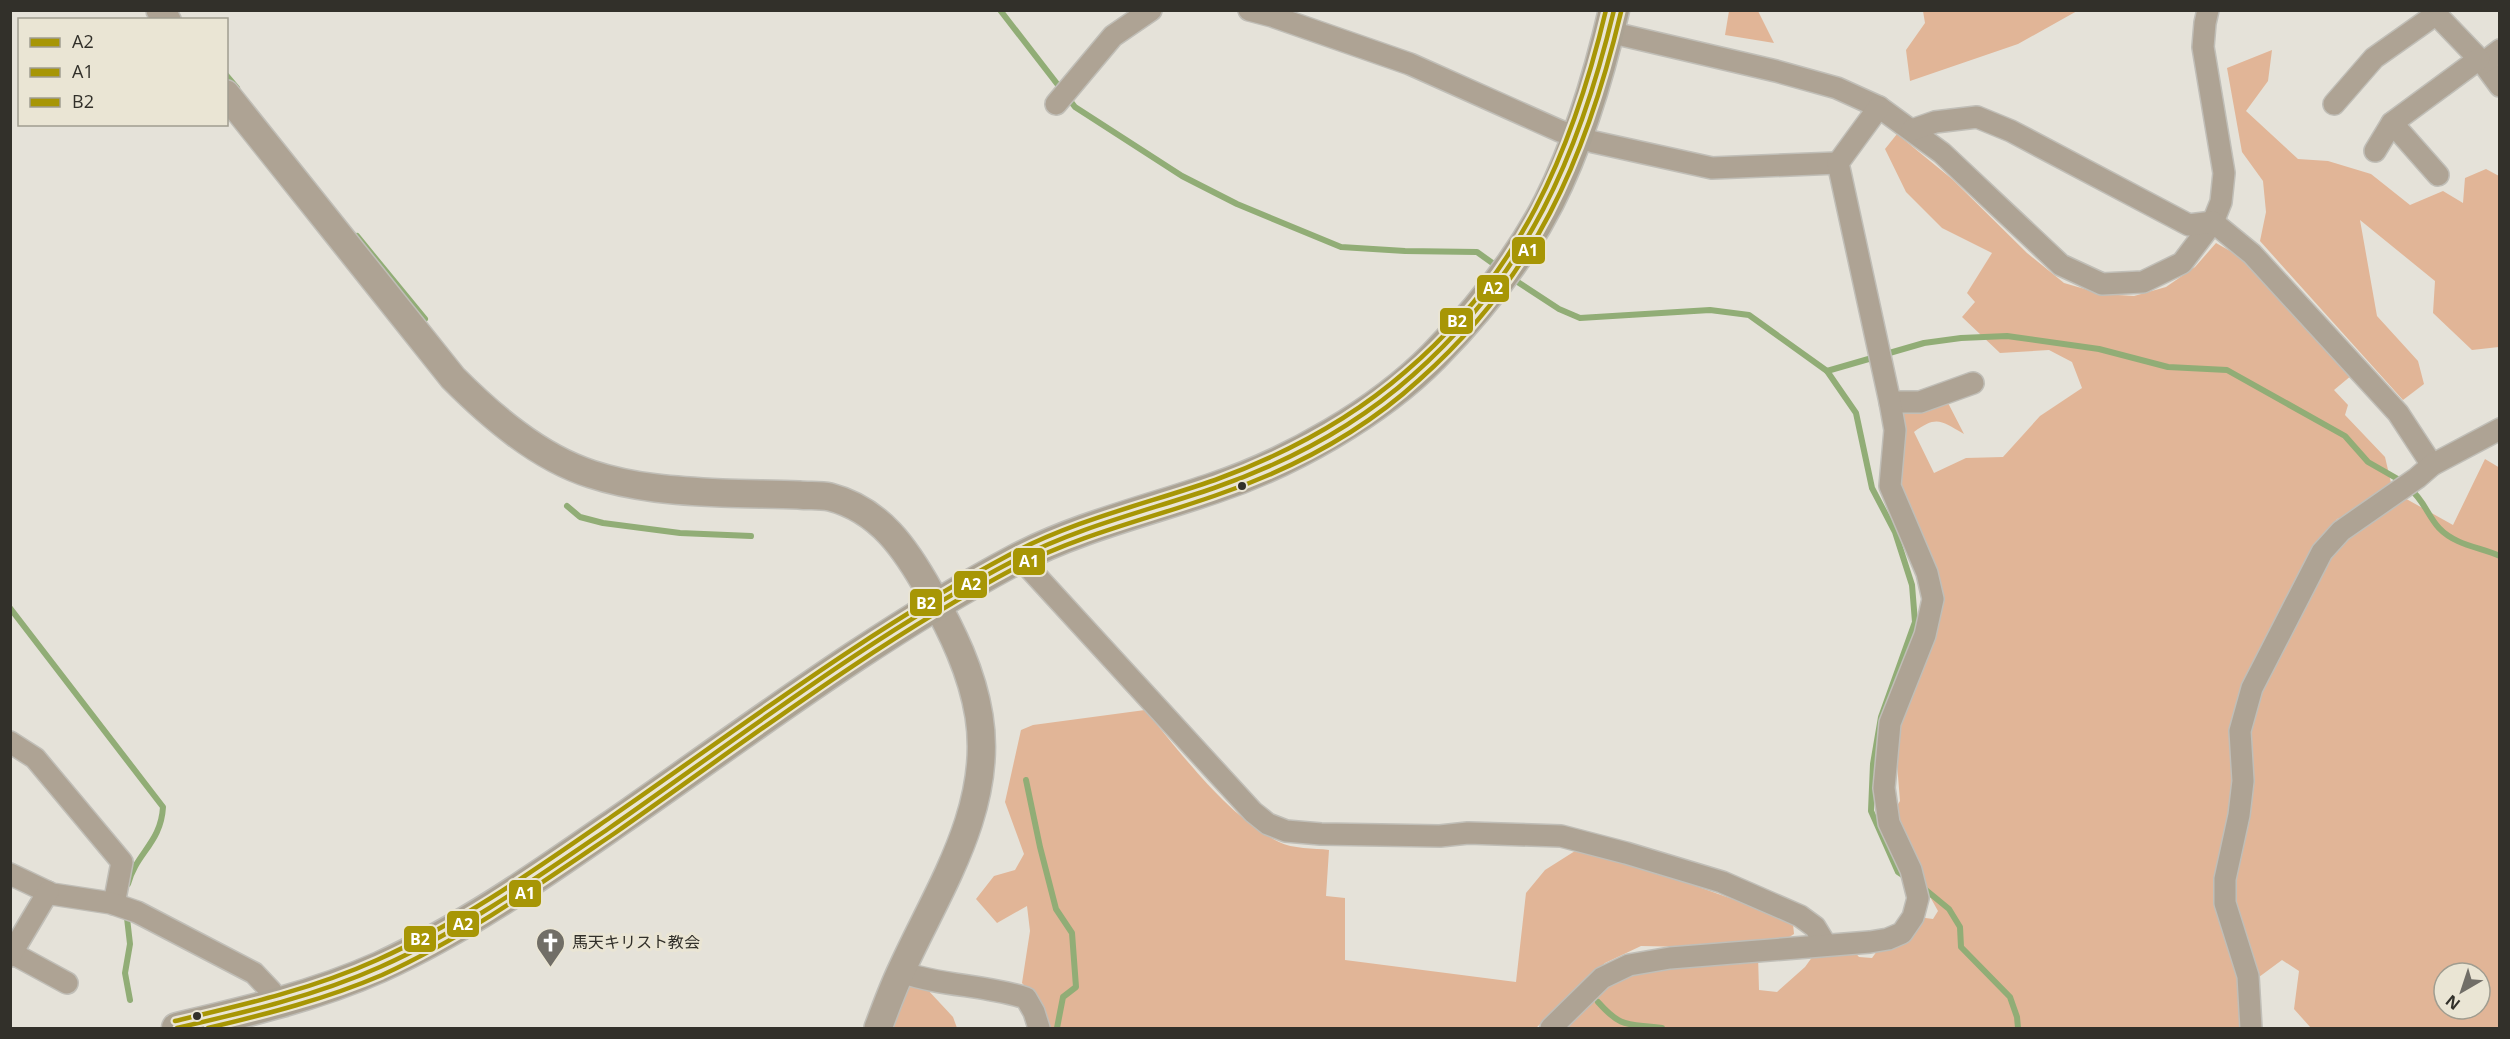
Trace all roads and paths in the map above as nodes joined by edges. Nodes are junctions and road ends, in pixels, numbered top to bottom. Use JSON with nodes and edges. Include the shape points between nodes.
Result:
{"nodes":[{"id":1,"x":1150,"y":10,"type":"edge"},
{"id":2,"x":1250,"y":10,"type":"edge"},
{"id":3,"x":2208,"y":10,"type":"edge"},
{"id":4,"x":1273,"y":13,"type":"edge"},
{"id":5,"x":2440,"y":14,"type":"edge"},
{"id":6,"x":1612,"y":21,"type":"edge"},
{"id":7,"x":2487,"y":57,"type":"edge"},
{"id":8,"x":2499,"y":86,"type":"edge"},
{"id":9,"x":228,"y":96,"type":"edge"},
{"id":10,"x":1063,"y":96,"type":"dead end"},
{"id":11,"x":2334,"y":104,"type":"dead end"},
{"id":12,"x":1879,"y":107,"type":"junction"},
{"id":13,"x":2392,"y":123,"type":"junction"},
{"id":14,"x":1912,"y":130,"type":"junction"},
{"id":15,"x":1577,"y":137,"type":"junction"},
{"id":16,"x":2375,"y":150,"type":"dead end"},
{"id":17,"x":1838,"y":163,"type":"junction"},
{"id":18,"x":2438,"y":175,"type":"dead end"},
{"id":19,"x":2213,"y":222,"type":"junction"},
{"id":20,"x":1973,"y":383,"type":"dead end"},
{"id":21,"x":1890,"y":402,"type":"junction"},
{"id":22,"x":2499,"y":429,"type":"edge"},
{"id":23,"x":2424,"y":471,"type":"junction"},
{"id":24,"x":1020,"y":558,"type":"junction"},
{"id":25,"x":937,"y":604,"type":"junction"},
{"id":26,"x":10,"y":741,"type":"edge"},
{"id":27,"x":10,"y":874,"type":"edge"},
{"id":28,"x":48,"y":892,"type":"junction"},
{"id":29,"x":114,"y":904,"type":"junction"},
{"id":30,"x":1826,"y":945,"type":"junction"},
{"id":31,"x":11,"y":954,"type":"edge"},
{"id":32,"x":901,"y":972,"type":"junction"},
{"id":33,"x":67,"y":983,"type":"dead end"},
{"id":34,"x":277,"y":1004,"type":"junction"},
{"id":35,"x":177,"y":1029,"type":"edge"},
{"id":36,"x":878,"y":1029,"type":"edge"},
{"id":37,"x":1039,"y":1029,"type":"edge"},
{"id":38,"x":1551,"y":1029,"type":"edge"},
{"id":39,"x":2251,"y":1029,"type":"edge"}],
"edges":[{"from":1,"to":10,"type":"street","via":[[1113,36]]},
{"from":2,"to":4,"type":"street"},
{"from":3,"to":19,"type":"street","via":[[2203,47],[2224,173],[2221,202]]},
{"from":4,"to":15,"type":"street","via":[[1410,64]]},
{"from":5,"to":7,"type":"street"},
{"from":5,"to":11,"type":"street","via":[[2374,58]]},
{"from":6,"to":12,"type":"street","via":[[1837,88]]},
{"from":6,"to":15,"type":"main road"},
{"from":7,"to":8,"type":"street"},
{"from":7,"to":13,"type":"street"},
{"from":9,"to":25,"type":"street","via":[[367,258],[453,378],[481,406],[542,450],[590,474],[636,486],[826,496],[856,505],[883,526],[910,556]]},
{"from":12,"to":14,"type":"street"},
{"from":12,"to":17,"type":"street"},
{"from":13,"to":16,"type":"street"},
{"from":13,"to":18,"type":"street"},
{"from":14,"to":19,"type":"street","via":[[1935,122],[1977,117],[2011,131],[2188,225]]},
{"from":14,"to":19,"type":"street","via":[[1942,153],[2061,265],[2102,284],[2143,282],[2182,263]]},
{"from":15,"to":17,"type":"street","via":[[1712,168]]},
{"from":15,"to":24,"type":"main road","via":[[1549,201],[1514,259],[1434,356],[1408,380],[1317,442],[1242,477],[1069,536]]},
{"from":17,"to":21,"type":"street"},
{"from":19,"to":23,"type":"street","via":[[2252,254],[2398,413]]},
{"from":20,"to":21,"type":"street","via":[[1920,402]]},
{"from":21,"to":30,"type":"street","via":[[1895,430],[1890,486],[1927,573],[1933,598],[1925,635],[1890,723],[1884,788],[1889,823],[1911,870],[1918,898],[1902,933],[1870,942]]},
{"from":22,"to":23,"type":"street"},
{"from":23,"to":39,"type":"street","via":[[2341,531],[2322,552],[2252,688],[2240,731],[2243,781],[2225,879],[2225,903],[2248,976]]},
{"from":24,"to":25,"type":"main road"},
{"from":24,"to":30,"type":"street","via":[[1268,824],[1286,831],[1321,834],[1561,836],[1722,882],[1800,916],[1815,927]]},
{"from":25,"to":32,"type":"street","via":[[963,659],[979,717],[981,753],[977,793],[965,834]]},
{"from":25,"to":34,"type":"main road","via":[[485,912],[376,968]]},
{"from":26,"to":29,"type":"street","via":[[35,758],[122,862]]},
{"from":27,"to":28,"type":"street"},
{"from":28,"to":29,"type":"street"},
{"from":28,"to":31,"type":"street"},
{"from":29,"to":34,"type":"street","via":[[254,974],[271,991]]},
{"from":30,"to":38,"type":"street","via":[[1629,965],[1602,978]]},
{"from":31,"to":33,"type":"street"},
{"from":32,"to":36,"type":"street"},
{"from":32,"to":37,"type":"street","via":[[1026,999]]},
{"from":34,"to":35,"type":"main road"}]}
